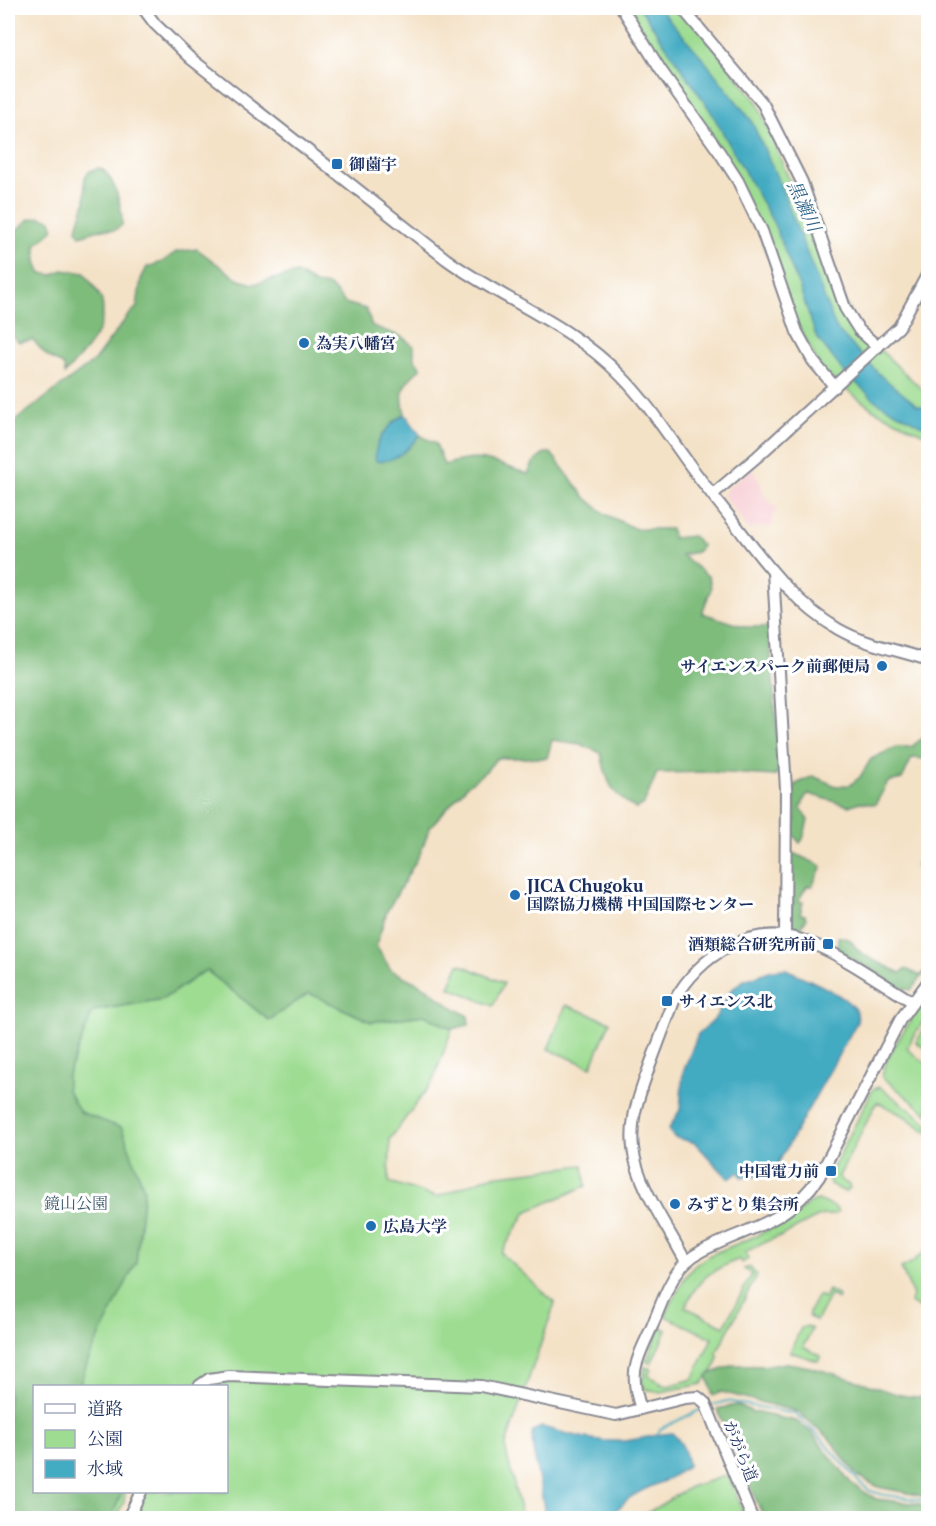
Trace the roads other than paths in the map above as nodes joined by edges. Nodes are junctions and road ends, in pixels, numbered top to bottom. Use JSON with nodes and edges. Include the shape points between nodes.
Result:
{"nodes":[{"id":1,"x":143,"y":8,"type":"edge"},
{"id":2,"x":622,"y":8,"type":"edge"},
{"id":3,"x":682,"y":8,"type":"edge"},
{"id":4,"x":928,"y":273,"type":"edge"},
{"id":5,"x":878,"y":347,"type":"junction"},
{"id":6,"x":835,"y":387,"type":"junction"},
{"id":7,"x":713,"y":494,"type":"junction"},
{"id":8,"x":773,"y":573,"type":"junction"},
{"id":9,"x":928,"y":660,"type":"edge"},
{"id":10,"x":784,"y":936,"type":"junction"},
{"id":11,"x":928,"y":982,"type":"edge"},
{"id":12,"x":913,"y":1002,"type":"junction"},
{"id":13,"x":686,"y":1262,"type":"junction"},
{"id":14,"x":200,"y":1385,"type":"edge"},
{"id":15,"x":641,"y":1409,"type":"junction"},
{"id":16,"x":140,"y":1493,"type":"edge"},
{"id":17,"x":128,"y":1518,"type":"edge"},
{"id":18,"x":752,"y":1518,"type":"edge"}],
"edges":[{"from":1,"to":7,"type":"street","via":[[190,58],[446,259],[601,356],[656,416]]},
{"from":2,"to":6,"type":"street","via":[[738,181],[762,231],[797,332],[813,361]]},
{"from":3,"to":5,"type":"street","via":[[763,104],[802,182],[845,308],[859,330]]},
{"from":4,"to":5,"type":"street","via":[[899,327]]},
{"from":5,"to":6,"type":"street"},
{"from":6,"to":7,"type":"street"},
{"from":7,"to":8,"type":"street"},
{"from":8,"to":9,"type":"street","via":[[805,605],[838,629],[867,643]]},
{"from":8,"to":10,"type":"street","via":[[786,789]]},
{"from":10,"to":12,"type":"street","via":[[826,950]]},
{"from":10,"to":13,"type":"street","via":[[750,939],[726,948],[696,970],[674,1001],[634,1111],[632,1146],[636,1165]]},
{"from":11,"to":12,"type":"street"},
{"from":12,"to":13,"type":"street","via":[[809,1191],[779,1217],[701,1250]]},
{"from":13,"to":15,"type":"street","via":[[674,1278],[637,1360],[633,1377]]},
{"from":14,"to":15,"type":"street","via":[[209,1379],[228,1376],[481,1386],[615,1415]]},
{"from":15,"to":18,"type":"street","name":"ががら道","via":[[685,1398],[704,1403]]},
{"from":16,"to":17,"type":"street"}]}
